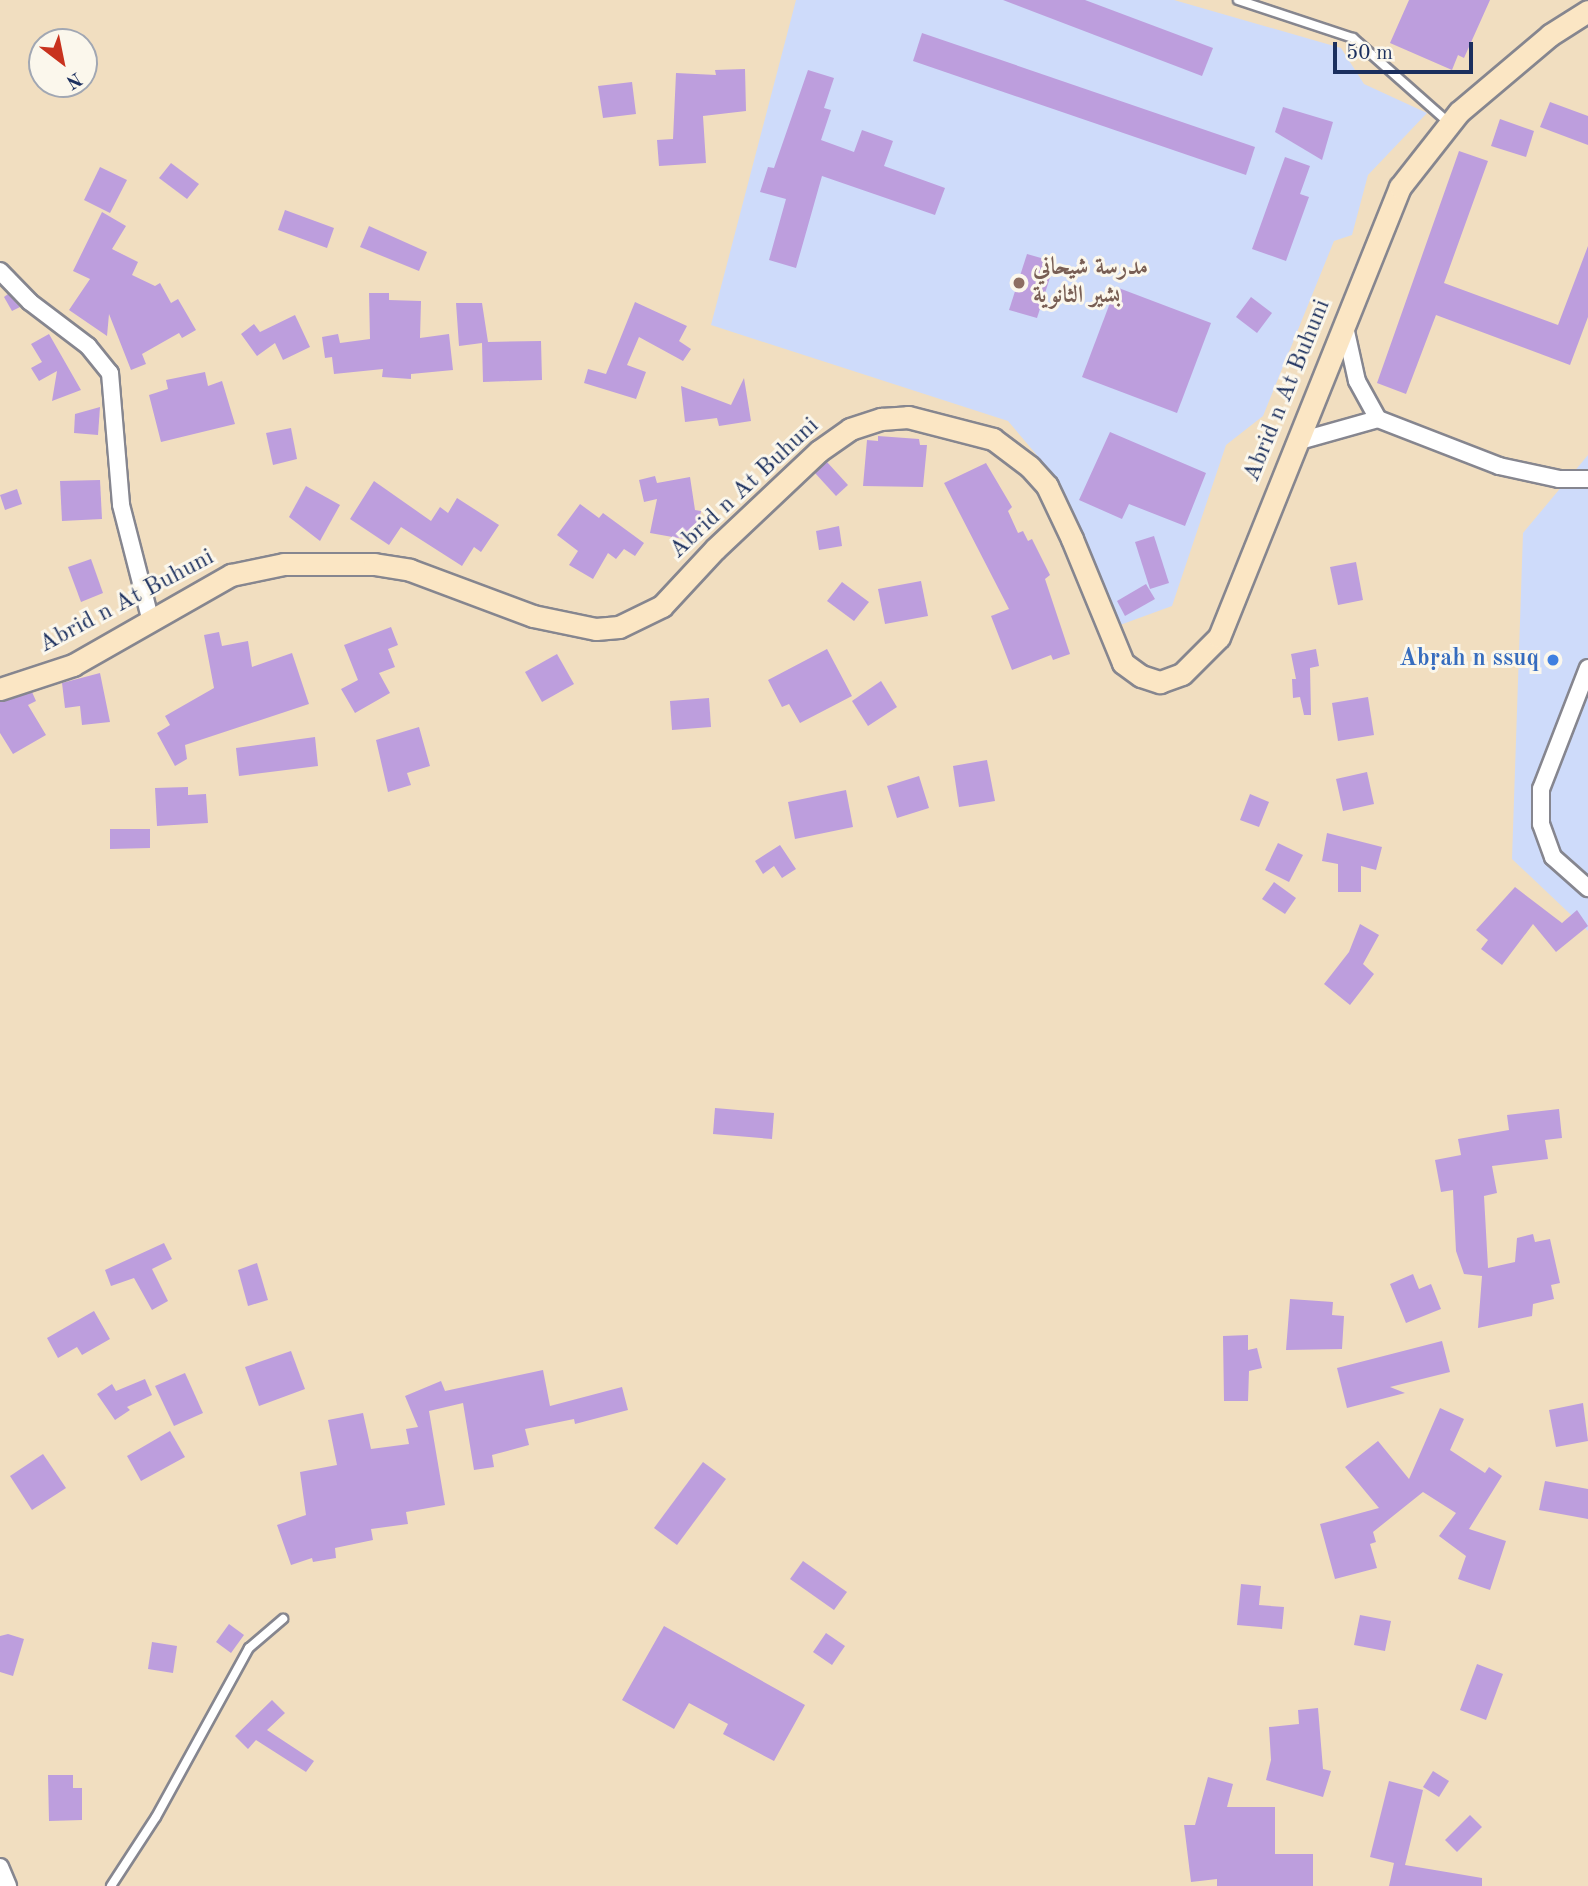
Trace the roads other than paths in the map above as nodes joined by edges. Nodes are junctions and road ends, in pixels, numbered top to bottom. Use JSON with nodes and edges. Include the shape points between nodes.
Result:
{"nodes":[{"id":1,"x":1238,"y":0,"type":"edge"},
{"id":2,"x":1588,"y":10,"type":"edge"},
{"id":3,"x":1450,"y":124,"type":"junction"},
{"id":4,"x":0,"y":271,"type":"edge"},
{"id":5,"x":1345,"y":318,"type":"junction"},
{"id":6,"x":1378,"y":419,"type":"junction"},
{"id":7,"x":1296,"y":442,"type":"junction"},
{"id":8,"x":1588,"y":479,"type":"edge"},
{"id":9,"x":150,"y":618,"type":"junction"},
{"id":10,"x":1588,"y":668,"type":"edge"},
{"id":11,"x":0,"y":688,"type":"edge"},
{"id":12,"x":1588,"y":888,"type":"edge"},
{"id":13,"x":283,"y":1619,"type":"dead end"},
{"id":14,"x":0,"y":1867,"type":"edge"},
{"id":15,"x":8,"y":1886,"type":"edge"},
{"id":16,"x":111,"y":1886,"type":"edge"}],
"edges":[{"from":1,"to":3,"type":"lane","via":[[1353,38]]},
{"from":2,"to":3,"type":"street","name":"Abrid n At Buhuni","via":[[1550,35]]},
{"from":3,"to":5,"type":"street","name":"Abrid n At Buhuni","via":[[1400,187]]},
{"from":4,"to":9,"type":"street","via":[[30,302],[88,346],[110,373],[121,505]]},
{"from":5,"to":6,"type":"street","via":[[1357,381]]},
{"from":5,"to":7,"type":"street","name":"Abrid n At Buhuni"},
{"from":6,"to":7,"type":"street"},
{"from":6,"to":8,"type":"street","via":[[1499,466],[1549,477]]},
{"from":7,"to":9,"type":"street","name":"Abrid n At Buhuni","via":[[1219,637],[1197,663],[1160,682],[1123,663],[1047,486],[1030,467],[993,439],[908,417],[849,429],[819,451],[715,549],[662,606],[619,626],[572,626],[503,606],[410,570],[344,563],[252,569],[215,582]]},
{"from":9,"to":11,"type":"street","name":"Abrid n At Buhuni","via":[[73,665]]},
{"from":10,"to":12,"type":"street","via":[[1541,789],[1541,812],[1553,857]]},
{"from":13,"to":16,"type":"lane","via":[[249,1648],[156,1816]]},
{"from":14,"to":15,"type":"street"}]}
